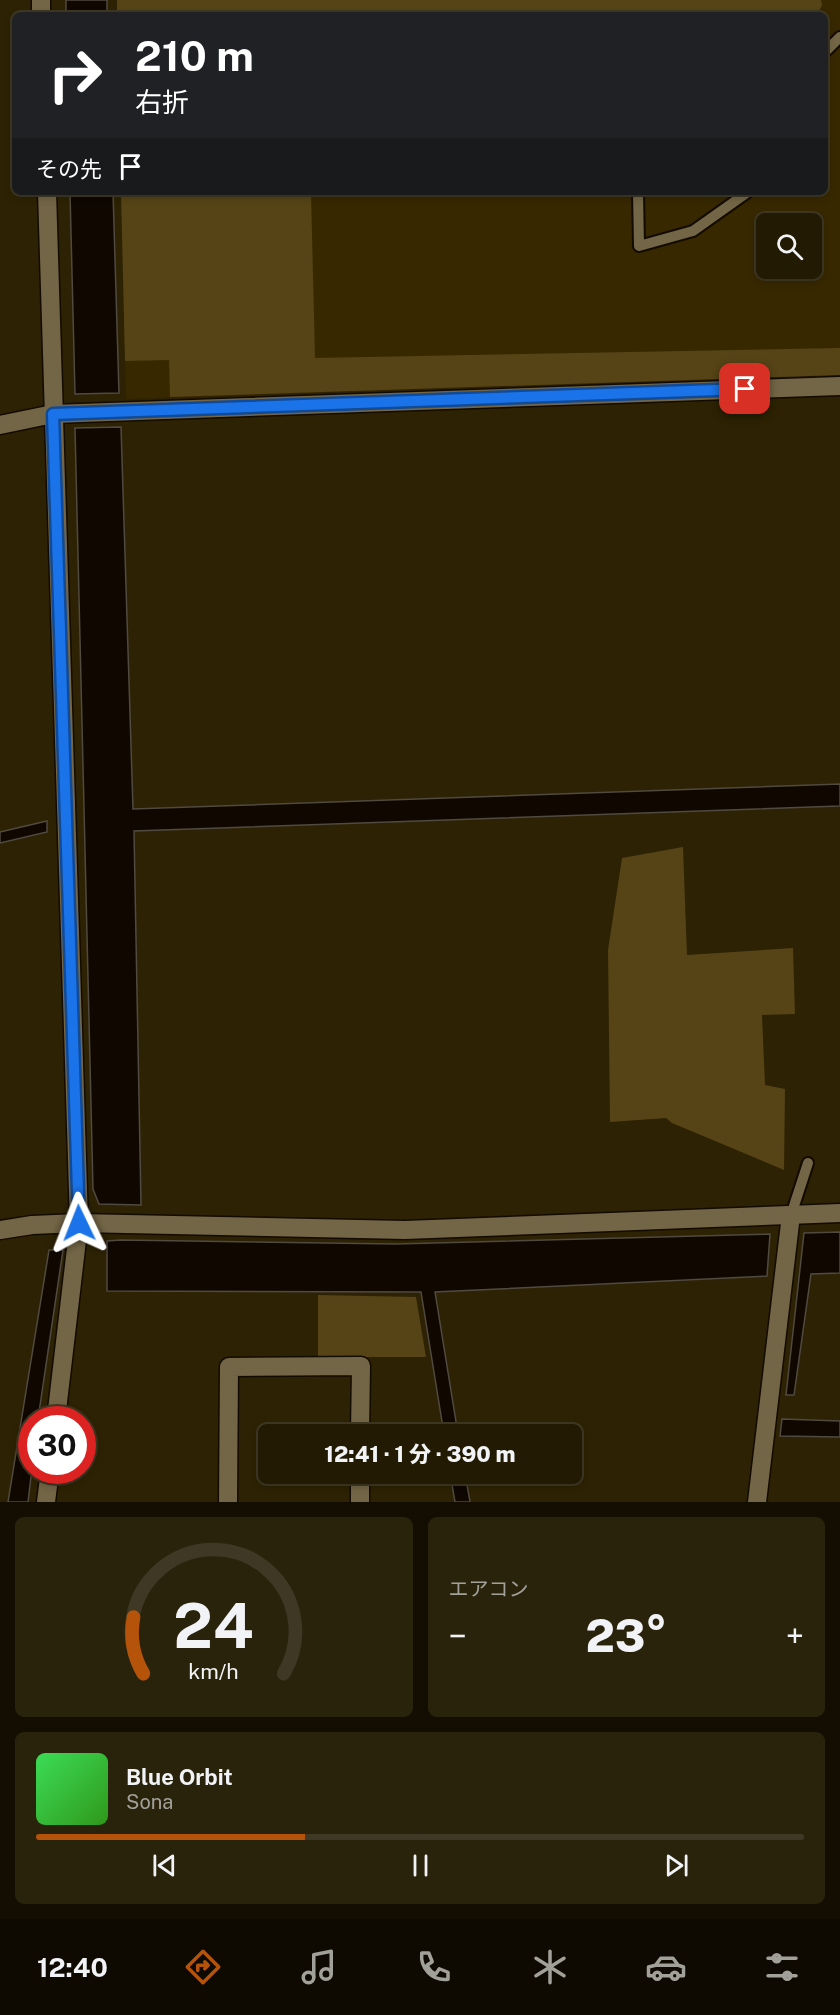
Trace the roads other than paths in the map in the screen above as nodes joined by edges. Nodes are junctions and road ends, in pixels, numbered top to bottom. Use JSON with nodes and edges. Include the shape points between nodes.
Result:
{"nodes":[{"id":1,"x":840,"y":37,"type":"edge"},
{"id":2,"x":828,"y":49,"type":"edge"},
{"id":3,"x":46,"y":195,"type":"edge"},
{"id":4,"x":638,"y":195,"type":"edge"},
{"id":5,"x":744,"y":195,"type":"edge"},
{"id":6,"x":840,"y":386,"type":"edge"},
{"id":7,"x":53,"y":414,"type":"junction"},
{"id":8,"x":0,"y":425,"type":"edge"},
{"id":9,"x":808,"y":1163,"type":"dead end"},
{"id":10,"x":840,"y":1213,"type":"edge"},
{"id":11,"x":791,"y":1215,"type":"junction"},
{"id":12,"x":79,"y":1223,"type":"junction"},
{"id":13,"x":0,"y":1230,"type":"edge"},
{"id":14,"x":58,"y":1406,"type":"edge"},
{"id":15,"x":360,"y":1424,"type":"edge"},
{"id":16,"x":48,"y":1484,"type":"edge"},
{"id":17,"x":360,"y":1484,"type":"edge"},
{"id":18,"x":46,"y":1502,"type":"edge"},
{"id":19,"x":228,"y":1502,"type":"edge"},
{"id":20,"x":360,"y":1502,"type":"edge"},
{"id":21,"x":758,"y":1502,"type":"edge"}],
"edges":[{"from":1,"to":2,"type":"lane"},
{"from":3,"to":7,"type":"street"},
{"from":4,"to":5,"type":"lane","via":[[639,246],[693,231]]},
{"from":6,"to":7,"type":"street"},
{"from":7,"to":8,"type":"street"},
{"from":7,"to":12,"type":"street"},
{"from":9,"to":11,"type":"lane"},
{"from":10,"to":11,"type":"street"},
{"from":11,"to":12,"type":"street","via":[[405,1230]]},
{"from":11,"to":21,"type":"street"},
{"from":12,"to":13,"type":"street"},
{"from":12,"to":14,"type":"street"},
{"from":15,"to":19,"type":"street","via":[[361,1366],[229,1367]]},
{"from":16,"to":18,"type":"street"},
{"from":17,"to":20,"type":"street"}]}
